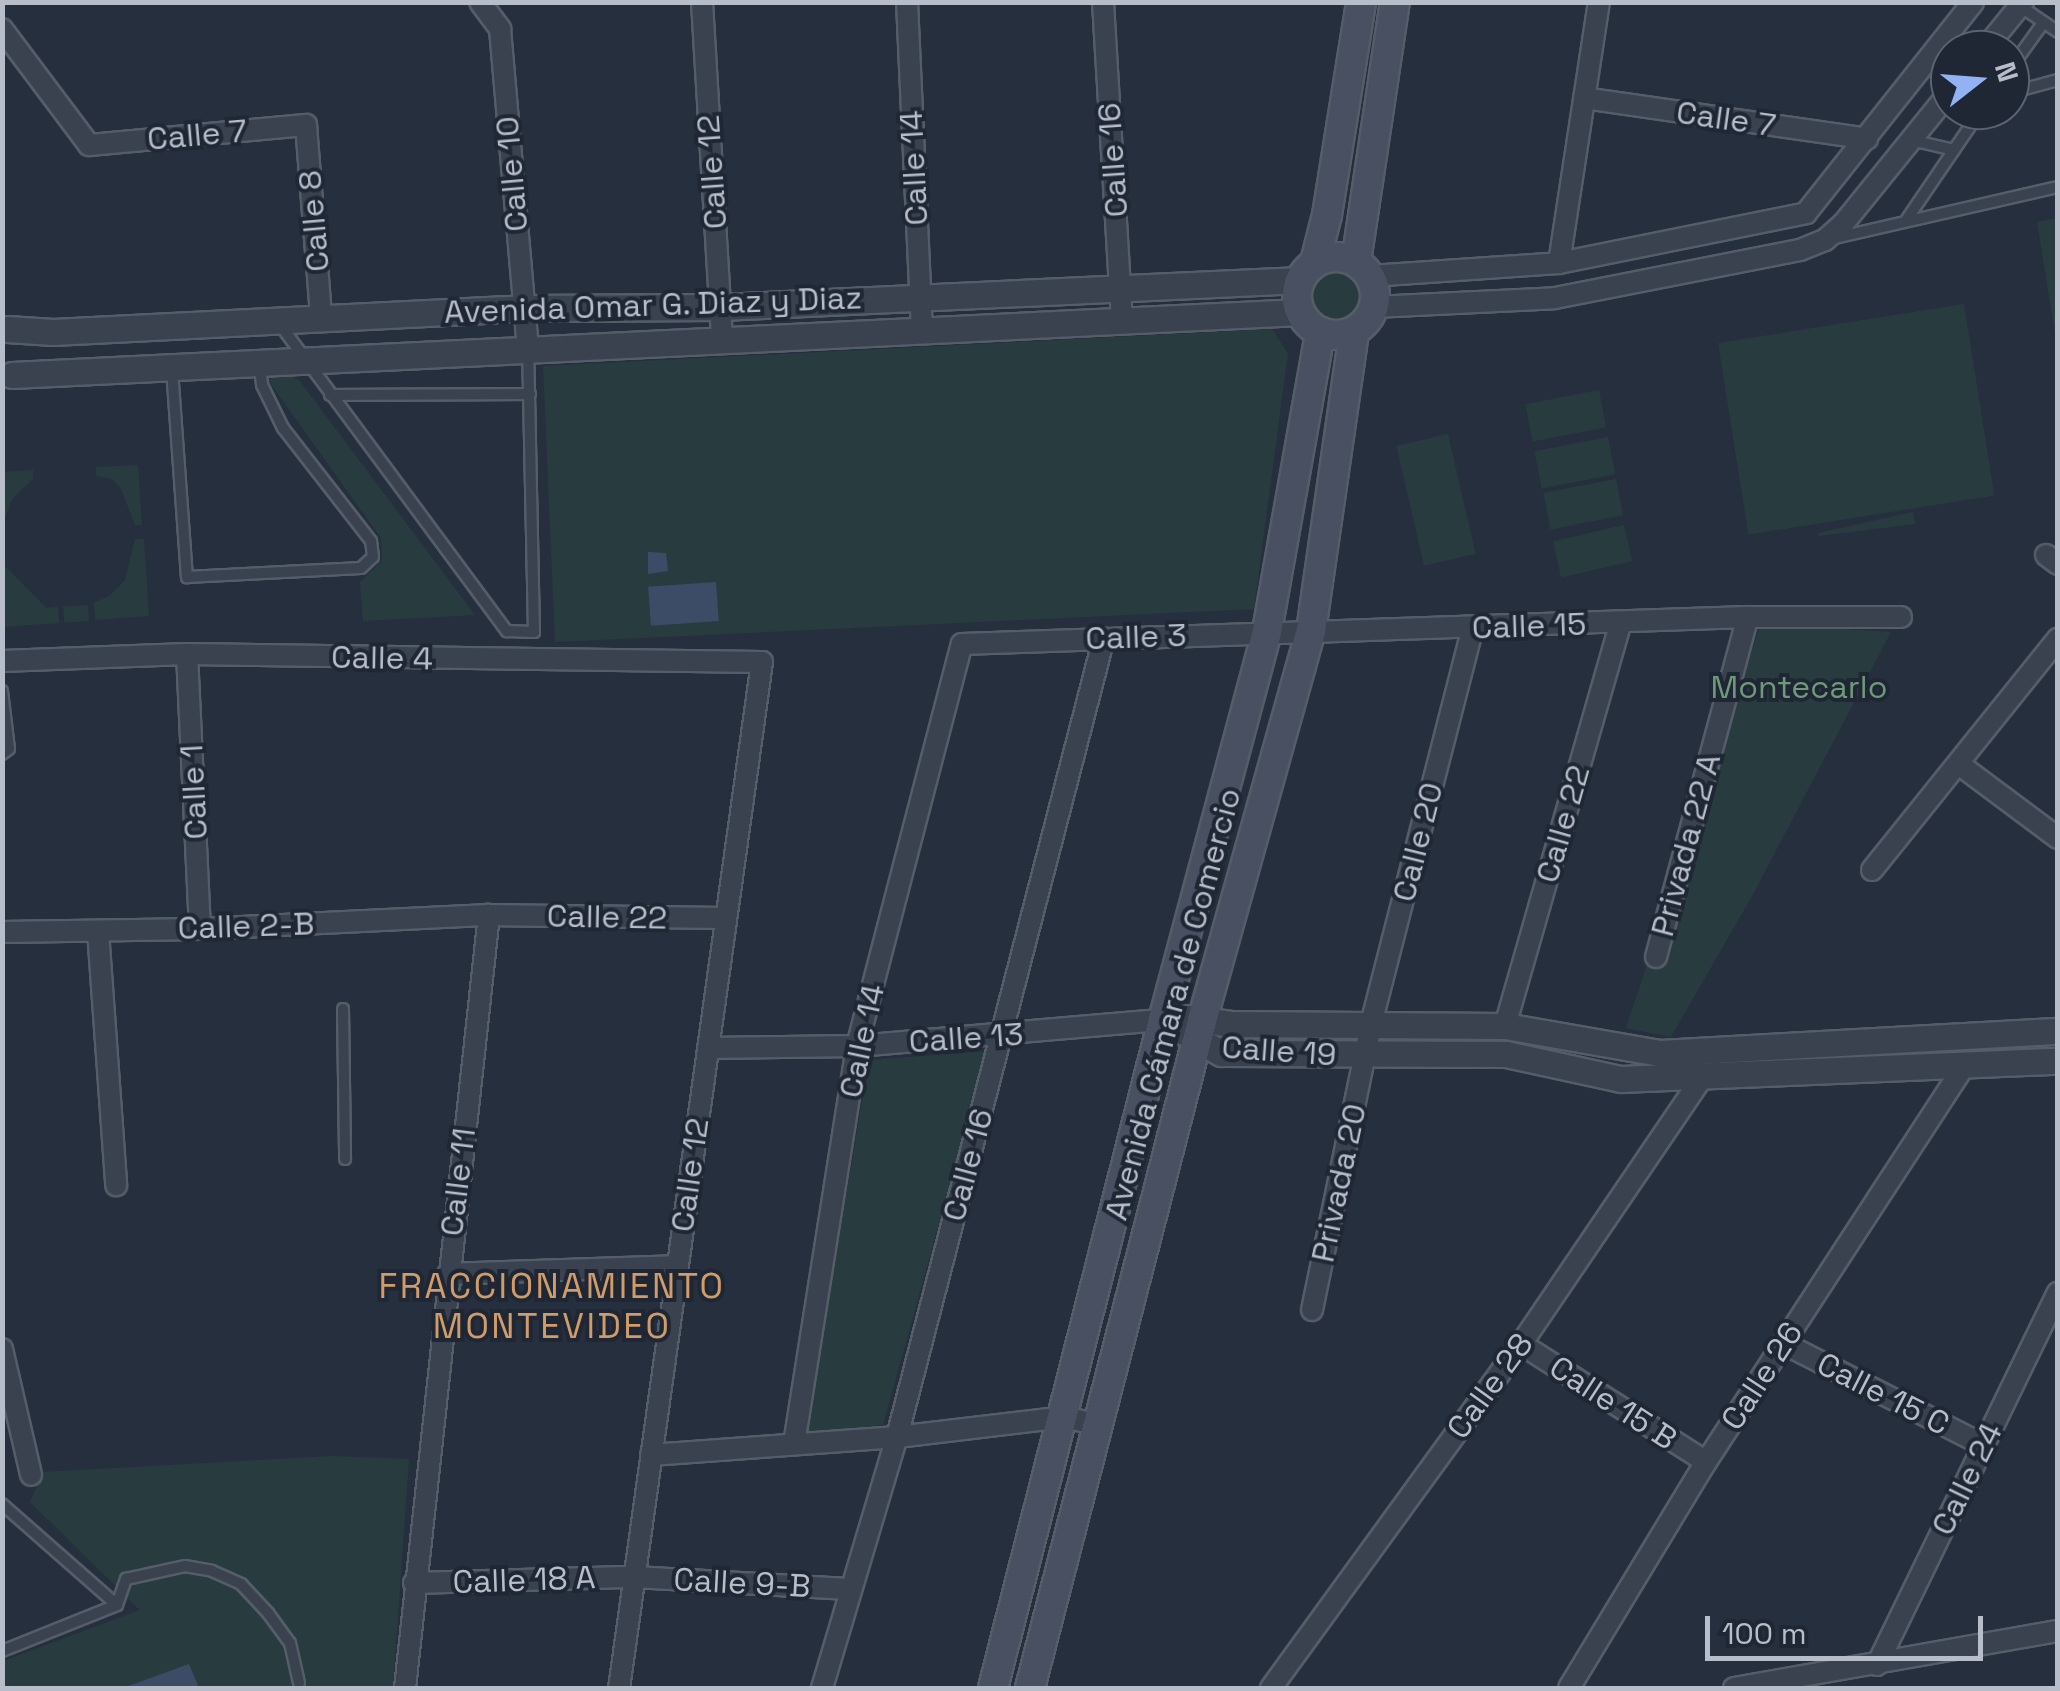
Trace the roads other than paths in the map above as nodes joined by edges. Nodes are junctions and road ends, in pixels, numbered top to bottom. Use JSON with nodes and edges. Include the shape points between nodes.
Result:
{"nodes":[{"id":1,"x":480,"y":2,"type":"edge"},
{"id":2,"x":702,"y":2,"type":"edge"},
{"id":3,"x":907,"y":2,"type":"edge"},
{"id":4,"x":1102,"y":2,"type":"edge"},
{"id":5,"x":1361,"y":2,"type":"edge"},
{"id":6,"x":1394,"y":2,"type":"edge"},
{"id":7,"x":1600,"y":2,"type":"edge"},
{"id":8,"x":1973,"y":2,"type":"edge"},
{"id":9,"x":2022,"y":4,"type":"edge"},
{"id":10,"x":2043,"y":23,"type":"junction"},
{"id":11,"x":2,"y":30,"type":"edge"},
{"id":12,"x":2001,"y":30,"type":"edge"},
{"id":13,"x":2058,"y":32,"type":"edge"},
{"id":14,"x":2030,"y":41,"type":"edge"},
{"id":15,"x":2058,"y":80,"type":"edge"},
{"id":16,"x":2030,"y":87,"type":"edge"},
{"id":17,"x":1584,"y":98,"type":"junction"},
{"id":18,"x":1930,"y":117,"type":"edge"},
{"id":19,"x":306,"y":125,"type":"joint"},
{"id":20,"x":1968,"y":130,"type":"edge"},
{"id":21,"x":1867,"y":140,"type":"junction"},
{"id":22,"x":1911,"y":140,"type":"junction"},
{"id":23,"x":1954,"y":150,"type":"junction"},
{"id":24,"x":2058,"y":187,"type":"edge"},
{"id":25,"x":1906,"y":220,"type":"junction"},
{"id":26,"x":1825,"y":240,"type":"junction"},
{"id":27,"x":1630,"y":249,"type":"junction"},
{"id":28,"x":1559,"y":264,"type":"junction"},
{"id":29,"x":1363,"y":269,"type":"junction"},
{"id":30,"x":1307,"y":271,"type":"junction"},
{"id":31,"x":1638,"y":282,"type":"junction"},
{"id":32,"x":1121,"y":286,"type":"junction"},
{"id":33,"x":920,"y":296,"type":"junction"},
{"id":34,"x":721,"y":307,"type":"junction"},
{"id":35,"x":1374,"y":307,"type":"junction"},
{"id":36,"x":523,"y":308,"type":"junction"},
{"id":37,"x":322,"y":317,"type":"junction"},
{"id":38,"x":1122,"y":318,"type":"junction"},
{"id":39,"x":277,"y":321,"type":"junction"},
{"id":40,"x":1310,"y":322,"type":"junction"},
{"id":41,"x":5,"y":328,"type":"edge"},
{"id":42,"x":1354,"y":331,"type":"junction"},
{"id":43,"x":922,"y":333,"type":"junction"},
{"id":44,"x":722,"y":341,"type":"junction"},
{"id":45,"x":528,"y":352,"type":"junction"},
{"id":46,"x":306,"y":362,"type":"junction"},
{"id":47,"x":261,"y":375,"type":"junction"},
{"id":48,"x":7,"y":380,"type":"edge"},
{"id":49,"x":173,"y":380,"type":"junction"},
{"id":50,"x":530,"y":394,"type":"junction"},
{"id":51,"x":330,"y":395,"type":"junction"},
{"id":52,"x":1748,"y":616,"type":"junction"},
{"id":53,"x":1902,"y":616,"type":"dead end"},
{"id":54,"x":1621,"y":622,"type":"junction"},
{"id":55,"x":1474,"y":628,"type":"junction"},
{"id":56,"x":1311,"y":630,"type":"junction"},
{"id":57,"x":1268,"y":631,"type":"junction"},
{"id":58,"x":1104,"y":638,"type":"junction"},
{"id":59,"x":2058,"y":639,"type":"edge"},
{"id":60,"x":962,"y":644,"type":"joint"},
{"id":61,"x":187,"y":654,"type":"junction"},
{"id":62,"x":2,"y":661,"type":"edge"},
{"id":63,"x":762,"y":662,"type":"joint"},
{"id":64,"x":3,"y":695,"type":"edge"},
{"id":65,"x":2,"y":754,"type":"edge"},
{"id":66,"x":1960,"y":766,"type":"junction"},
{"id":67,"x":2058,"y":838,"type":"edge"},
{"id":68,"x":1872,"y":870,"type":"dead end"},
{"id":69,"x":488,"y":915,"type":"junction"},
{"id":70,"x":726,"y":918,"type":"junction"},
{"id":71,"x":200,"y":929,"type":"junction"},
{"id":72,"x":98,"y":931,"type":"junction"},
{"id":73,"x":2,"y":932,"type":"edge"},
{"id":74,"x":1656,"y":958,"type":"dead end"},
{"id":75,"x":343,"y":1009,"type":"dead end"},
{"id":76,"x":1163,"y":1020,"type":"junction"},
{"id":77,"x":1371,"y":1024,"type":"junction"},
{"id":78,"x":1505,"y":1026,"type":"junction"},
{"id":79,"x":1200,"y":1030,"type":"junction"},
{"id":80,"x":2058,"y":1031,"type":"edge"},
{"id":81,"x":1002,"y":1036,"type":"junction"},
{"id":82,"x":857,"y":1046,"type":"junction"},
{"id":83,"x":708,"y":1048,"type":"junction"},
{"id":84,"x":1366,"y":1056,"type":"junction"},
{"id":85,"x":2058,"y":1061,"type":"edge"},
{"id":86,"x":1963,"y":1068,"type":"junction"},
{"id":87,"x":1702,"y":1078,"type":"junction"},
{"id":88,"x":344,"y":1159,"type":"dead end"},
{"id":89,"x":116,"y":1186,"type":"dead end"},
{"id":90,"x":678,"y":1266,"type":"junction"},
{"id":91,"x":448,"y":1274,"type":"junction"},
{"id":92,"x":2058,"y":1293,"type":"edge"},
{"id":93,"x":1312,"y":1310,"type":"dead end"},
{"id":94,"x":1521,"y":1344,"type":"junction"},
{"id":95,"x":1783,"y":1344,"type":"junction"},
{"id":96,"x":2,"y":1349,"type":"edge"},
{"id":97,"x":1064,"y":1417,"type":"junction"},
{"id":98,"x":1100,"y":1424,"type":"junction"},
{"id":99,"x":896,"y":1437,"type":"junction"},
{"id":100,"x":794,"y":1444,"type":"junction"},
{"id":101,"x":1983,"y":1445,"type":"junction"},
{"id":102,"x":651,"y":1455,"type":"junction"},
{"id":103,"x":1706,"y":1462,"type":"junction"},
{"id":104,"x":31,"y":1475,"type":"dead end"},
{"id":105,"x":2,"y":1504,"type":"edge"},
{"id":106,"x":634,"y":1577,"type":"junction"},
{"id":107,"x":414,"y":1583,"type":"junction"},
{"id":108,"x":849,"y":1589,"type":"junction"},
{"id":109,"x":117,"y":1605,"type":"junction"},
{"id":110,"x":2058,"y":1631,"type":"edge"},
{"id":111,"x":2,"y":1651,"type":"edge"},
{"id":112,"x":1877,"y":1665,"type":"junction"},
{"id":113,"x":299,"y":1683,"type":"dead end"},
{"id":114,"x":405,"y":1688,"type":"edge"},
{"id":115,"x":619,"y":1688,"type":"edge"},
{"id":116,"x":822,"y":1688,"type":"edge"},
{"id":117,"x":994,"y":1688,"type":"edge"},
{"id":118,"x":1030,"y":1688,"type":"edge"},
{"id":119,"x":1270,"y":1688,"type":"edge"},
{"id":120,"x":1569,"y":1688,"type":"edge"},
{"id":121,"x":1734,"y":1688,"type":"edge"}],
"edges":[{"from":1,"to":36,"type":"street","name":"Calle 10","via":[[500,29]]},
{"from":2,"to":34,"type":"street","name":"Calle 12"},
{"from":3,"to":33,"type":"street","name":"Calle 14"},
{"from":4,"to":32,"type":"street","name":"Calle 16"},
{"from":5,"to":30,"type":"main road","via":[[1327,215]]},
{"from":6,"to":29,"type":"main road"},
{"from":7,"to":17,"type":"street"},
{"from":8,"to":21,"type":"street"},
{"from":9,"to":10,"type":"lane"},
{"from":9,"to":12,"type":"street"},
{"from":10,"to":13,"type":"lane"},
{"from":10,"to":14,"type":"lane"},
{"from":11,"to":19,"type":"street","name":"Calle 7","via":[[88,144]]},
{"from":15,"to":16,"type":"lane"},
{"from":17,"to":21,"type":"street","name":"Calle 7"},
{"from":17,"to":28,"type":"street"},
{"from":18,"to":22,"type":"street"},
{"from":19,"to":37,"type":"street","name":"Calle 8"},
{"from":20,"to":23,"type":"lane"},
{"from":21,"to":27,"type":"street","via":[[1806,213]]},
{"from":22,"to":23,"type":"lane"},
{"from":22,"to":26,"type":"street"},
{"from":23,"to":25,"type":"lane"},
{"from":24,"to":25,"type":"lane"},
{"from":25,"to":26,"type":"lane"},
{"from":26,"to":31,"type":"street"},
{"from":27,"to":28,"type":"street"},
{"from":27,"to":31,"type":"street"},
{"from":28,"to":29,"type":"street"},
{"from":29,"to":30,"type":"main road","via":[[1336,256]]},
{"from":29,"to":35,"type":"main road"},
{"from":30,"to":32,"type":"street","name":"Avenida Omar G. Diaz y Diaz"},
{"from":30,"to":40,"type":"main road"},
{"from":31,"to":35,"type":"street","via":[[1555,298]]},
{"from":32,"to":33,"type":"street","name":"Avenida Omar G. Diaz y Diaz"},
{"from":32,"to":38,"type":"street","name":"Calle 16"},
{"from":33,"to":34,"type":"street","name":"Avenida Omar G. Diaz y Diaz"},
{"from":33,"to":43,"type":"street","name":"Calle 14"},
{"from":34,"to":36,"type":"street","name":"Avenida Omar G. Diaz y Diaz"},
{"from":34,"to":44,"type":"street","name":"Calle 12"},
{"from":35,"to":42,"type":"main road"},
{"from":36,"to":37,"type":"street","name":"Avenida Omar G. Diaz y Diaz"},
{"from":36,"to":45,"type":"street","name":"Calle 10"},
{"from":37,"to":39,"type":"street","name":"Avenida Omar G. Diaz y Diaz"},
{"from":38,"to":40,"type":"street","name":"Avenida Omar G. Diaz y Diaz"},
{"from":38,"to":43,"type":"street","name":"Avenida Omar G. Diaz y Diaz"},
{"from":39,"to":41,"type":"street","name":"Avenida Omar G. Diaz y Diaz","via":[[53,332]]},
{"from":39,"to":46,"type":"lane"},
{"from":40,"to":42,"type":"main road","via":[[1342,335]]},
{"from":40,"to":57,"type":"main road","name":"Avenida Cámara de Comercio"},
{"from":41,"to":48,"type":"street","via":[[18,351]]},
{"from":42,"to":56,"type":"main road","name":"Avenida Cámara de Comercio"},
{"from":43,"to":44,"type":"street","name":"Avenida Omar G. Diaz y Diaz"},
{"from":44,"to":45,"type":"street","name":"Avenida Omar G. Diaz y Diaz"},
{"from":45,"to":46,"type":"street","name":"Avenida Omar G. Diaz y Diaz"},
{"from":45,"to":50,"type":"lane"},
{"from":46,"to":47,"type":"street","name":"Avenida Omar G. Diaz y Diaz"},
{"from":46,"to":51,"type":"lane"},
{"from":47,"to":49,"type":"street","name":"Avenida Omar G. Diaz y Diaz"},
{"from":47,"to":49,"type":"lane","via":[[283,428],[372,541],[373,558],[361,568],[187,577]]},
{"from":48,"to":49,"type":"street","name":"Avenida Omar G. Diaz y Diaz"},
{"from":50,"to":51,"type":"lane"},
{"from":50,"to":51,"type":"lane","via":[[534,632],[507,631]]},
{"from":52,"to":53,"type":"street","name":"Calle 15"},
{"from":52,"to":54,"type":"street","name":"Calle 15"},
{"from":52,"to":74,"type":"street","name":"Privada 22 A"},
{"from":54,"to":55,"type":"street","name":"Calle 15"},
{"from":54,"to":78,"type":"street","name":"Calle 22"},
{"from":55,"to":56,"type":"street","name":"Calle 15"},
{"from":55,"to":77,"type":"street","name":"Calle 20"},
{"from":56,"to":57,"type":"street","name":"Calle 3"},
{"from":56,"to":79,"type":"main road","name":"Avenida Cámara de Comercio"},
{"from":57,"to":58,"type":"street","name":"Calle 3"},
{"from":57,"to":76,"type":"main road","name":"Avenida Cámara de Comercio"},
{"from":58,"to":60,"type":"street","name":"Calle 3"},
{"from":58,"to":81,"type":"street","name":"Calle 16"},
{"from":59,"to":66,"type":"street"},
{"from":60,"to":82,"type":"street","name":"Calle 14"},
{"from":61,"to":62,"type":"street","name":"Calle 4"},
{"from":61,"to":63,"type":"street","name":"Calle 4"},
{"from":61,"to":71,"type":"street","name":"Calle 1"},
{"from":63,"to":70,"type":"street","name":"Calle 12"},
{"from":64,"to":65,"type":"lane","via":[[9,749]]},
{"from":66,"to":67,"type":"street"},
{"from":66,"to":68,"type":"street"},
{"from":69,"to":70,"type":"street","name":"Calle 22"},
{"from":69,"to":71,"type":"street","name":"Calle 2-B"},
{"from":69,"to":91,"type":"street","name":"Calle 11"},
{"from":70,"to":83,"type":"street","name":"Calle 12"},
{"from":71,"to":72,"type":"street","name":"Calle 2-B"},
{"from":72,"to":73,"type":"street","name":"Calle 2-B"},
{"from":72,"to":89,"type":"street"},
{"from":75,"to":88,"type":"lane"},
{"from":76,"to":79,"type":"street","name":"Calle 19"},
{"from":76,"to":81,"type":"street","name":"Calle 13"},
{"from":76,"to":97,"type":"main road","name":"Avenida Cámara de Comercio"},
{"from":77,"to":78,"type":"street","name":"Calle 19"},
{"from":77,"to":79,"type":"street","name":"Calle 19"},
{"from":77,"to":84,"type":"street","name":"Calle 20"},
{"from":78,"to":80,"type":"street","name":"Calle 19","via":[[1660,1054]]},
{"from":79,"to":84,"type":"street","name":"Calle 19","via":[[1221,1053]]},
{"from":79,"to":98,"type":"main road","name":"Avenida Cámara de Comercio"},
{"from":81,"to":82,"type":"street","name":"Calle 13"},
{"from":81,"to":99,"type":"street","name":"Calle 16"},
{"from":82,"to":83,"type":"street","name":"Calle 13"},
{"from":82,"to":100,"type":"street","name":"Calle 14"},
{"from":83,"to":90,"type":"street","name":"Calle 12"},
{"from":84,"to":87,"type":"street","name":"Calle 19","via":[[1506,1054],[1622,1079]]},
{"from":84,"to":93,"type":"street","name":"Privada 20"},
{"from":85,"to":86,"type":"street","name":"Calle 19"},
{"from":86,"to":87,"type":"street","name":"Calle 19"},
{"from":86,"to":95,"type":"street","name":"Calle 26"},
{"from":87,"to":94,"type":"street","name":"Calle 28"},
{"from":90,"to":91,"type":"street"},
{"from":90,"to":102,"type":"street","name":"Calle 12"},
{"from":91,"to":107,"type":"street","name":"Calle 11"},
{"from":92,"to":101,"type":"street","name":"Calle 24"},
{"from":94,"to":103,"type":"street","name":"Calle 15 B"},
{"from":94,"to":119,"type":"street","name":"Calle 28"},
{"from":95,"to":101,"type":"street","name":"Calle 15 C"},
{"from":95,"to":103,"type":"street","name":"Calle 26"},
{"from":96,"to":104,"type":"street"},
{"from":97,"to":98,"type":"street"},
{"from":97,"to":99,"type":"street"},
{"from":97,"to":117,"type":"main road","name":"Avenida Cámara de Comercio"},
{"from":98,"to":118,"type":"main road","name":"Avenida Cámara de Comercio"},
{"from":99,"to":100,"type":"street"},
{"from":99,"to":108,"type":"street","name":"Calle 16"},
{"from":100,"to":102,"type":"street"},
{"from":101,"to":112,"type":"street","name":"Calle 24"},
{"from":102,"to":106,"type":"street","name":"Calle 12"},
{"from":103,"to":120,"type":"street","name":"Calle 26"},
{"from":105,"to":109,"type":"lane"},
{"from":106,"to":107,"type":"street","name":"Calle 18 A"},
{"from":106,"to":108,"type":"street","name":"Calle 9-B"},
{"from":106,"to":115,"type":"street","name":"Calle 12"},
{"from":107,"to":114,"type":"street","name":"Calle 11"},
{"from":108,"to":116,"type":"street","name":"Calle 16"},
{"from":109,"to":111,"type":"lane"},
{"from":109,"to":113,"type":"lane","via":[[126,1579],[186,1566],[212,1571],[241,1584],[268,1613],[290,1643]]},
{"from":110,"to":112,"type":"street"},
{"from":112,"to":121,"type":"street"}]}
